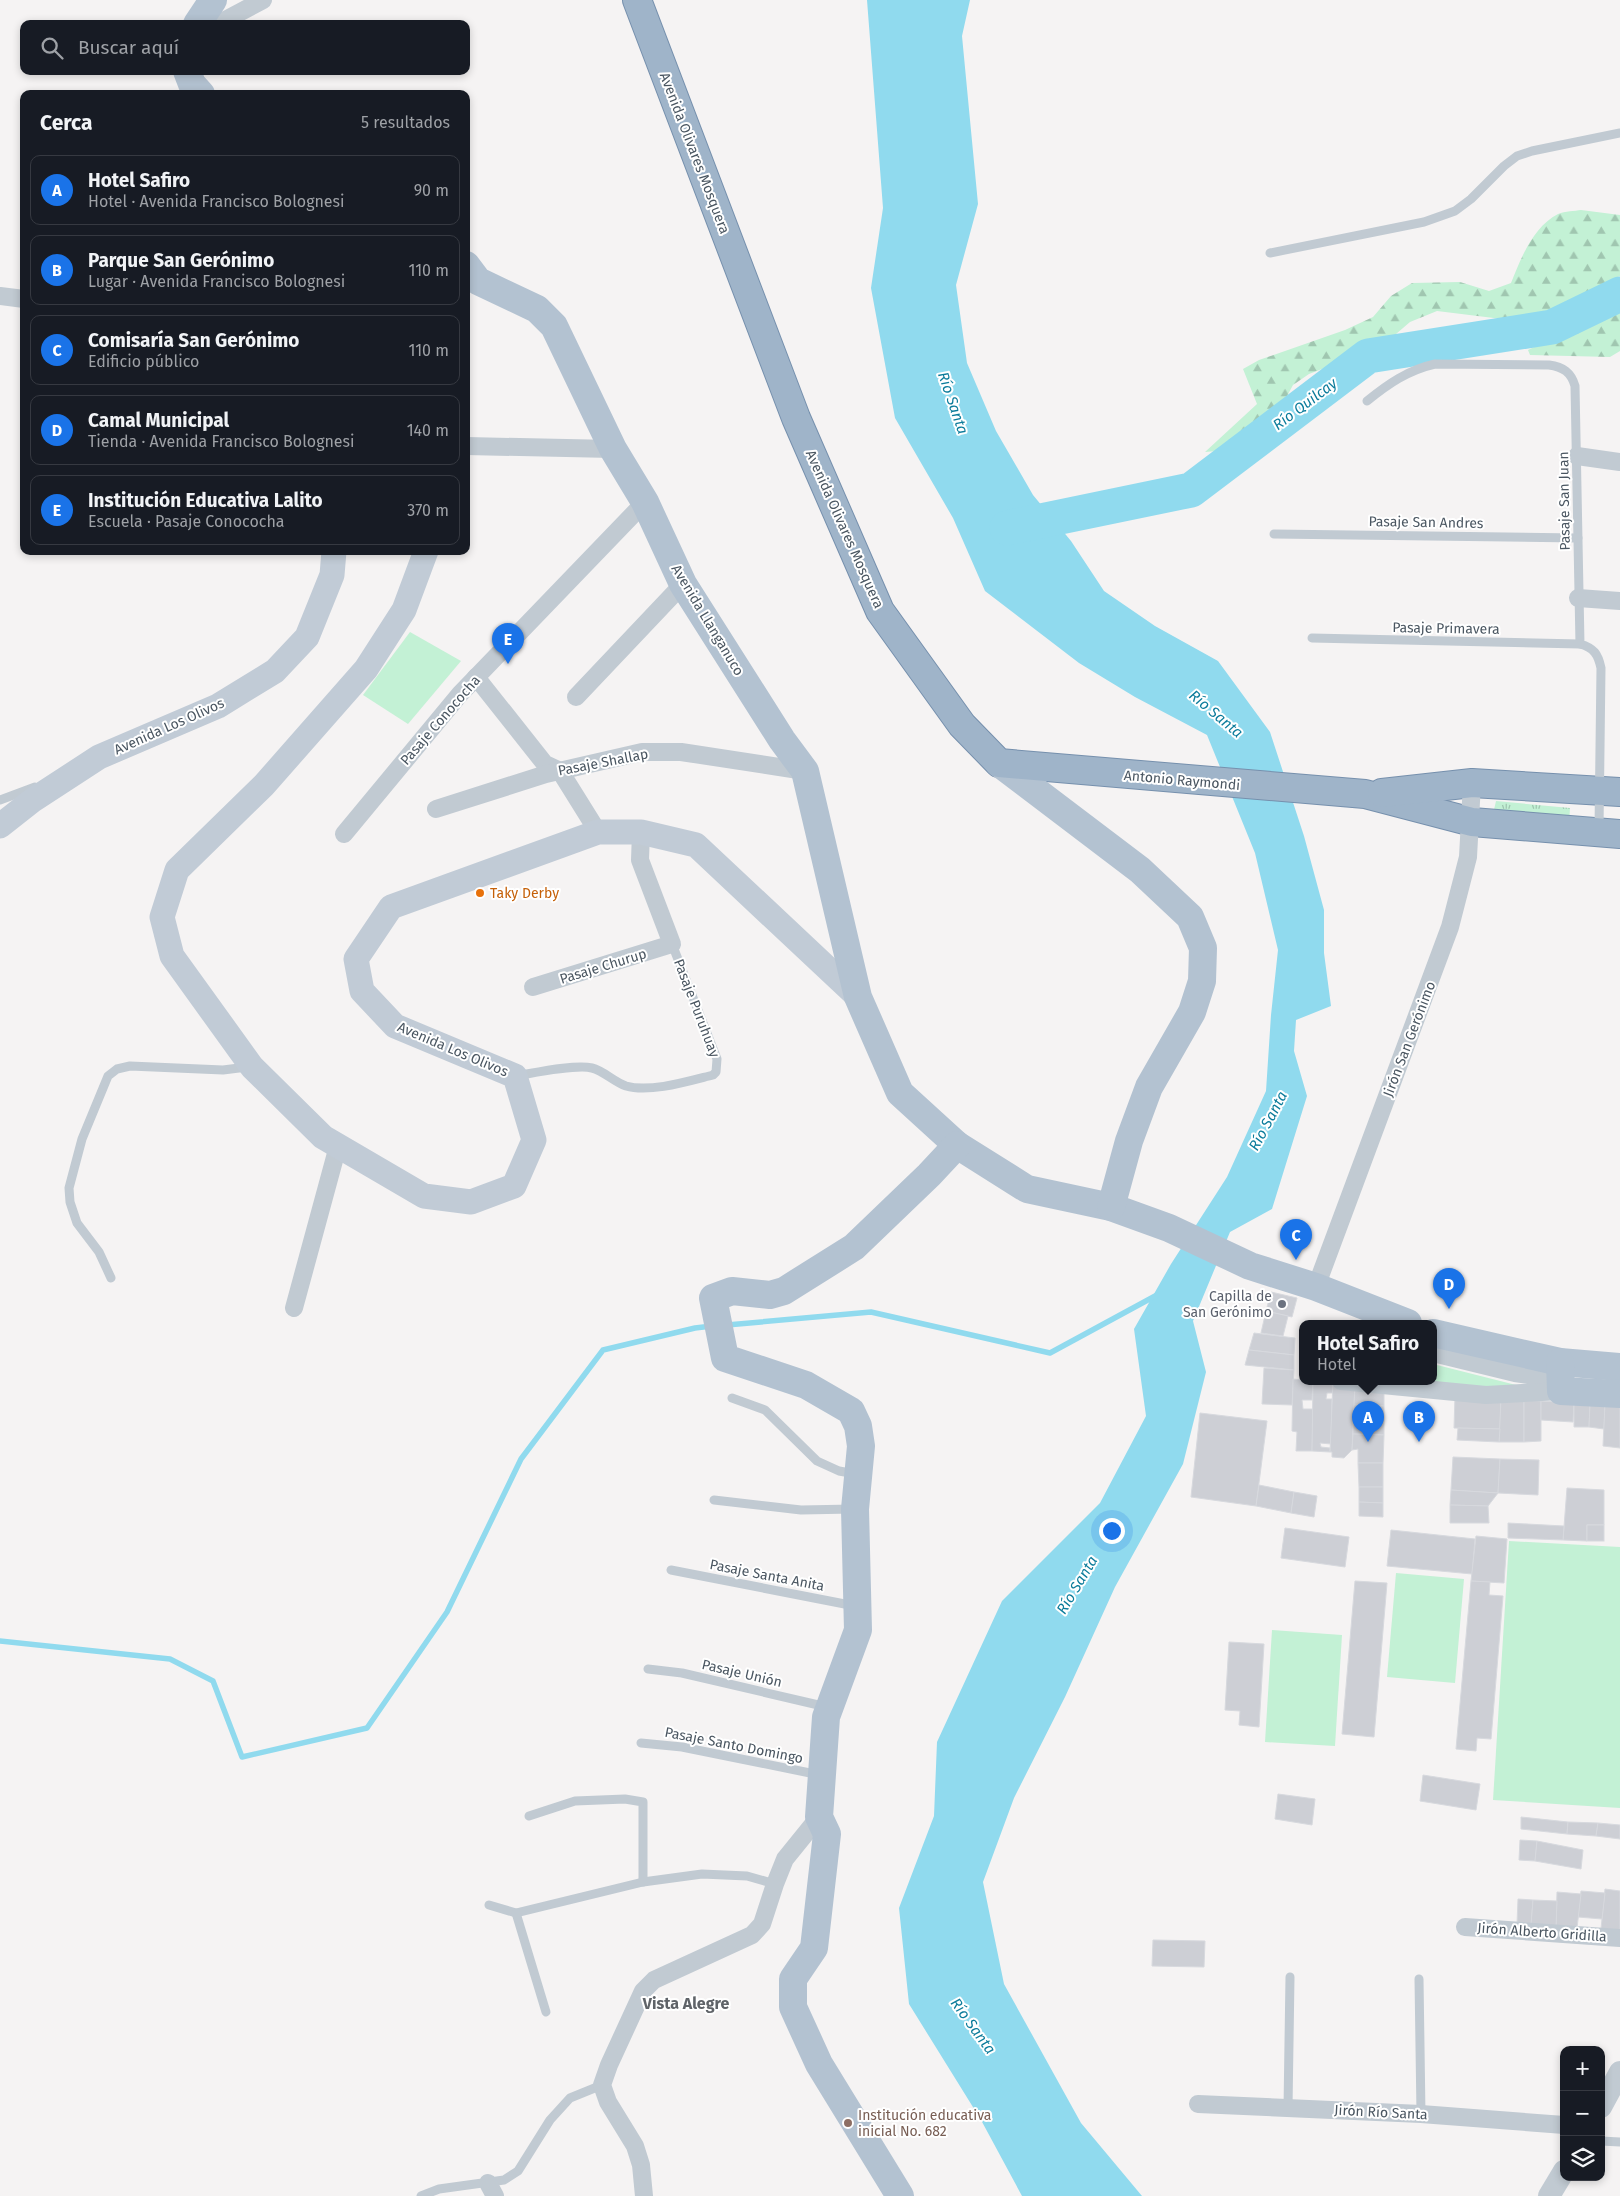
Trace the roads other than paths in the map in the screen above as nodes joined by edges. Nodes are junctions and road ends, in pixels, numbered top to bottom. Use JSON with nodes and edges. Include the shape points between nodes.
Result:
{"nodes":[{"id":1,"x":213,"y":0,"type":"edge"},
{"id":2,"x":262,"y":0,"type":"edge"},
{"id":3,"x":637,"y":0,"type":"edge"},
{"id":4,"x":200,"y":20,"type":"edge"},
{"id":5,"x":225,"y":20,"type":"edge"},
{"id":6,"x":189,"y":75,"type":"edge"},
{"id":7,"x":197,"y":90,"type":"edge"},
{"id":8,"x":1620,"y":133,"type":"edge"},
{"id":9,"x":1270,"y":253,"type":"dead end"},
{"id":10,"x":470,"y":270,"type":"edge"},
{"id":11,"x":0,"y":296,"type":"edge"},
{"id":12,"x":20,"y":298,"type":"edge"},
{"id":13,"x":1367,"y":401,"type":"dead end"},
{"id":14,"x":470,"y":446,"type":"edge"},
{"id":15,"x":613,"y":449,"type":"junction"},
{"id":16,"x":1577,"y":456,"type":"junction"},
{"id":17,"x":1620,"y":462,"type":"edge"},
{"id":18,"x":645,"y":502,"type":"junction"},
{"id":19,"x":1274,"y":534,"type":"dead end"},
{"id":20,"x":1578,"y":538,"type":"junction"},
{"id":21,"x":334,"y":555,"type":"edge"},
{"id":22,"x":425,"y":555,"type":"edge"},
{"id":23,"x":683,"y":584,"type":"junction"},
{"id":24,"x":1578,"y":598,"type":"junction"},
{"id":25,"x":1620,"y":601,"type":"edge"},
{"id":26,"x":1312,"y":638,"type":"dead end"},
{"id":27,"x":1580,"y":644,"type":"junction"},
{"id":28,"x":476,"y":678,"type":"junction"},
{"id":29,"x":576,"y":696,"type":"dead end"},
{"id":30,"x":999,"y":763,"type":"junction"},
{"id":31,"x":560,"y":771,"type":"junction"},
{"id":32,"x":805,"y":771,"type":"junction"},
{"id":33,"x":1472,"y":784,"type":"junction"},
{"id":34,"x":55,"y":785,"type":"junction"},
{"id":35,"x":1610,"y":792,"type":"edge"},
{"id":36,"x":1365,"y":794,"type":"junction"},
{"id":37,"x":0,"y":800,"type":"edge"},
{"id":38,"x":436,"y":809,"type":"dead end"},
{"id":39,"x":1472,"y":822,"type":"junction"},
{"id":40,"x":0,"y":826,"type":"edge"},
{"id":41,"x":598,"y":832,"type":"junction"},
{"id":42,"x":641,"y":832,"type":"junction"},
{"id":43,"x":1609,"y":833,"type":"edge"},
{"id":44,"x":344,"y":834,"type":"dead end"},
{"id":45,"x":672,"y":944,"type":"junction"},
{"id":46,"x":533,"y":987,"type":"dead end"},
{"id":47,"x":858,"y":997,"type":"junction"},
{"id":48,"x":252,"y":1066,"type":"junction"},
{"id":49,"x":515,"y":1076,"type":"junction"},
{"id":50,"x":957,"y":1145,"type":"junction"},
{"id":51,"x":338,"y":1146,"type":"junction"},
{"id":52,"x":1111,"y":1207,"type":"junction"},
{"id":53,"x":111,"y":1278,"type":"dead end"},
{"id":54,"x":1316,"y":1287,"type":"junction"},
{"id":55,"x":294,"y":1308,"type":"dead end"},
{"id":56,"x":1400,"y":1320,"type":"edge"},
{"id":57,"x":1437,"y":1333,"type":"edge"},
{"id":58,"x":1437,"y":1354,"type":"edge"},
{"id":59,"x":1620,"y":1367,"type":"edge"},
{"id":60,"x":1561,"y":1378,"type":"junction"},
{"id":61,"x":1382,"y":1385,"type":"edge"},
{"id":62,"x":1620,"y":1394,"type":"edge"},
{"id":63,"x":732,"y":1398,"type":"dead end"},
{"id":64,"x":859,"y":1475,"type":"junction"},
{"id":65,"x":714,"y":1500,"type":"dead end"},
{"id":66,"x":855,"y":1509,"type":"junction"},
{"id":67,"x":671,"y":1570,"type":"dead end"},
{"id":68,"x":857,"y":1607,"type":"junction"},
{"id":69,"x":648,"y":1670,"type":"dead end"},
{"id":70,"x":829,"y":1707,"type":"junction"},
{"id":71,"x":641,"y":1743,"type":"dead end"},
{"id":72,"x":822,"y":1776,"type":"junction"},
{"id":73,"x":529,"y":1816,"type":"dead end"},
{"id":74,"x":819,"y":1817,"type":"junction"},
{"id":75,"x":643,"y":1882,"type":"junction"},
{"id":76,"x":775,"y":1884,"type":"junction"},
{"id":77,"x":489,"y":1905,"type":"dead end"},
{"id":78,"x":516,"y":1914,"type":"junction"},
{"id":79,"x":1465,"y":1927,"type":"dead end"},
{"id":80,"x":1620,"y":1938,"type":"edge"},
{"id":81,"x":1290,"y":1977,"type":"dead end"},
{"id":82,"x":1419,"y":1980,"type":"dead end"},
{"id":83,"x":546,"y":2012,"type":"dead end"},
{"id":84,"x":1618,"y":2078,"type":"edge"},
{"id":85,"x":602,"y":2086,"type":"junction"},
{"id":86,"x":1605,"y":2099,"type":"edge"},
{"id":87,"x":1198,"y":2104,"type":"dead end"},
{"id":88,"x":1288,"y":2108,"type":"junction"},
{"id":89,"x":1420,"y":2114,"type":"junction"},
{"id":90,"x":1560,"y":2125,"type":"edge"},
{"id":91,"x":1605,"y":2141,"type":"edge"},
{"id":92,"x":1620,"y":2142,"type":"edge"},
{"id":93,"x":1560,"y":2178,"type":"edge"},
{"id":94,"x":492,"y":2190,"type":"edge"},
{"id":95,"x":421,"y":2196,"type":"edge"},
{"id":96,"x":644,"y":2196,"type":"edge"},
{"id":97,"x":900,"y":2196,"type":"edge"},
{"id":98,"x":1549,"y":2196,"type":"edge"}],
"edges":[{"from":1,"to":4,"type":"main road"},
{"from":2,"to":5,"type":"street"},
{"from":3,"to":30,"type":"highway","name":"Avenida Olivares Mosquera","via":[[796,418],[880,612],[962,725]]},
{"from":6,"to":7,"type":"main road"},
{"from":8,"to":9,"type":"lane","via":[[1517,156],[1455,211],[1424,222]]},
{"from":10,"to":15,"type":"main road","name":"Avenida Llanganuco","via":[[478,280],[537,309],[554,326]]},
{"from":11,"to":12,"type":"street"},
{"from":13,"to":16,"type":"lane","name":"Pasaje San Juan","via":[[1404,374],[1435,364],[1558,366],[1572,377],[1575,386]]},
{"from":14,"to":15,"type":"street"},
{"from":15,"to":18,"type":"main road","name":"Avenida Llanganuco"},
{"from":16,"to":17,"type":"street"},
{"from":16,"to":20,"type":"lane","name":"Pasaje San Juan"},
{"from":18,"to":23,"type":"main road","name":"Avenida Llanganuco"},
{"from":18,"to":28,"type":"street","name":"Pasaje Conococha"},
{"from":19,"to":20,"type":"lane","name":"Pasaje San Andres"},
{"from":20,"to":24,"type":"lane","name":"Pasaje San Juan"},
{"from":21,"to":34,"type":"main road","name":"Avenida Los Olivos","via":[[332,575],[307,637],[275,671],[218,706],[99,757]]},
{"from":22,"to":48,"type":"main road","name":"Avenida Los Olivos","via":[[404,610],[366,669],[264,785],[177,870],[162,917],[172,956]]},
{"from":23,"to":29,"type":"street"},
{"from":23,"to":32,"type":"main road","name":"Avenida Llanganuco"},
{"from":24,"to":25,"type":"street"},
{"from":24,"to":27,"type":"lane","name":"Pasaje San Juan"},
{"from":26,"to":27,"type":"lane","name":"Pasaje Primavera"},
{"from":27,"to":35,"type":"lane","via":[[1595,652],[1601,668]]},
{"from":28,"to":31,"type":"street","via":[[545,764]]},
{"from":28,"to":44,"type":"street","name":"Pasaje Conococha"},
{"from":30,"to":36,"type":"highway","name":"Antonio Raymondi"},
{"from":30,"to":52,"type":"main road","name":"Avenida Olivares Mosquera","via":[[1140,870],[1190,917],[1202,948],[1202,981],[1192,1012],[1149,1087],[1129,1141]]},
{"from":31,"to":32,"type":"street","name":"Pasaje Shallap","via":[[642,752],[681,752]]},
{"from":31,"to":38,"type":"street","name":"Pasaje Shallap"},
{"from":31,"to":41,"type":"street"},
{"from":32,"to":47,"type":"main road","name":"Avenida Llanganuco"},
{"from":33,"to":35,"type":"highway"},
{"from":33,"to":36,"type":"highway"},
{"from":33,"to":39,"type":"street","name":"Jirón San Gerónimo"},
{"from":34,"to":37,"type":"lane","via":[[40,786]]},
{"from":34,"to":40,"type":"main road","name":"Avenida Los Olivos"},
{"from":35,"to":43,"type":"lane"},
{"from":36,"to":39,"type":"highway"},
{"from":39,"to":43,"type":"highway"},
{"from":39,"to":54,"type":"street","name":"Jirón San Gerónimo","via":[[1468,857],[1450,927]]},
{"from":41,"to":42,"type":"main road","name":"Avenida Los Olivos"},
{"from":41,"to":49,"type":"main road","name":"Avenida Los Olivos","via":[[391,907],[356,959],[362,991],[395,1026]]},
{"from":42,"to":45,"type":"street","name":"Pasaje Puruhuay","via":[[640,860]]},
{"from":42,"to":47,"type":"main road","name":"Avenida Los Olivos","via":[[696,845]]},
{"from":45,"to":46,"type":"street","name":"Pasaje Churup"},
{"from":45,"to":49,"type":"lane","name":"Pasaje Puruhuay","via":[[717,1059],[713,1075],[672,1085],[636,1088],[593,1068]]},
{"from":47,"to":50,"type":"main road","name":"Avenida Los Olivos","via":[[900,1093]]},
{"from":48,"to":51,"type":"main road","name":"Avenida Los Olivos","via":[[323,1137]]},
{"from":48,"to":53,"type":"lane","via":[[223,1070],[130,1066],[117,1069],[108,1076],[82,1139],[69,1188],[77,1223],[99,1252]]},
{"from":49,"to":51,"type":"main road","name":"Avenida Los Olivos","via":[[534,1140],[514,1186],[471,1202],[424,1196]]},
{"from":50,"to":52,"type":"main road","name":"Avenida Los Olivos","via":[[1027,1189]]},
{"from":50,"to":64,"type":"main road","via":[[854,1247],[831,1262],[784,1291],[770,1295],[732,1291],[713,1298],[725,1358],[806,1385],[851,1412],[858,1426],[861,1446]]},
{"from":51,"to":55,"type":"street"},
{"from":52,"to":54,"type":"main road","name":"Avenida Los Olivos","via":[[1169,1228],[1250,1266]]},
{"from":54,"to":56,"type":"main road","name":"Avenida Los Olivos"},
{"from":57,"to":60,"type":"main road"},
{"from":58,"to":60,"type":"street","via":[[1515,1373]]},
{"from":59,"to":60,"type":"main road"},
{"from":60,"to":61,"type":"street","via":[[1486,1395]]},
{"from":60,"to":62,"type":"main road"},
{"from":63,"to":64,"type":"lane","via":[[765,1410],[817,1461],[839,1472]]},
{"from":64,"to":66,"type":"main road"},
{"from":65,"to":66,"type":"lane","via":[[801,1510]]},
{"from":66,"to":68,"type":"main road"},
{"from":67,"to":68,"type":"lane","name":"Pasaje Santa Anita"},
{"from":68,"to":70,"type":"main road","via":[[858,1630]]},
{"from":69,"to":70,"type":"lane","name":"Pasaje Unión","via":[[682,1673]]},
{"from":70,"to":72,"type":"main road"},
{"from":71,"to":72,"type":"lane","name":"Pasaje Santo Domingo","via":[[682,1747]]},
{"from":72,"to":74,"type":"main road"},
{"from":73,"to":75,"type":"lane","via":[[575,1802],[625,1799],[643,1802]]},
{"from":74,"to":76,"type":"street","via":[[786,1859]]},
{"from":74,"to":97,"type":"main road","via":[[827,1834],[814,1948],[793,1979],[793,2007],[818,2064]]},
{"from":75,"to":76,"type":"lane","via":[[702,1874],[747,1876]]},
{"from":75,"to":78,"type":"lane"},
{"from":76,"to":85,"type":"street","via":[[762,1924],[752,1935],[654,1980],[643,1991]]},
{"from":77,"to":78,"type":"lane"},
{"from":78,"to":83,"type":"lane"},
{"from":79,"to":80,"type":"street","name":"Jirón Alberto Gridilla"},
{"from":81,"to":88,"type":"lane"},
{"from":82,"to":89,"type":"lane"},
{"from":84,"to":86,"type":"street"},
{"from":85,"to":94,"type":"lane","via":[[570,2098],[550,2120],[518,2171]]},
{"from":85,"to":96,"type":"street","via":[[635,2146]]},
{"from":87,"to":88,"type":"street","name":"Jirón Río Santa"},
{"from":88,"to":89,"type":"street","name":"Jirón Río Santa"},
{"from":89,"to":90,"type":"street","name":"Jirón Río Santa"},
{"from":91,"to":92,"type":"lane"},
{"from":93,"to":98,"type":"street"},
{"from":94,"to":95,"type":"lane","via":[[439,2189]]}]}
